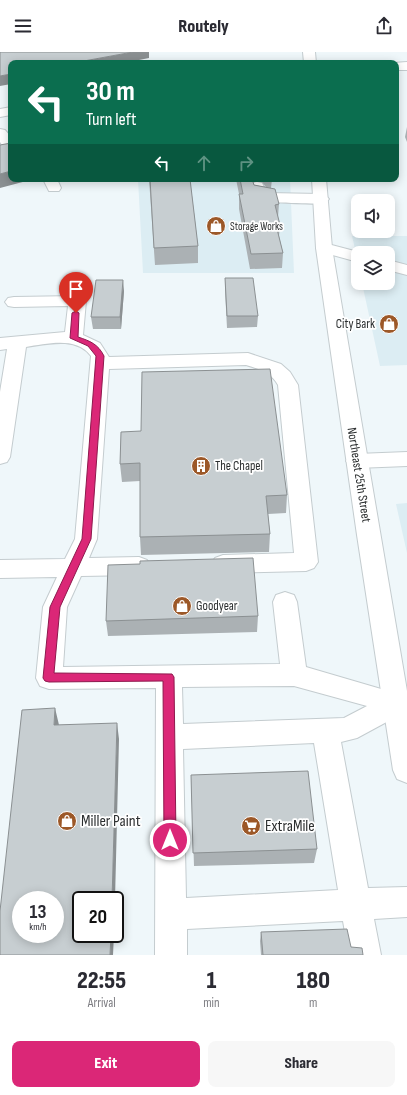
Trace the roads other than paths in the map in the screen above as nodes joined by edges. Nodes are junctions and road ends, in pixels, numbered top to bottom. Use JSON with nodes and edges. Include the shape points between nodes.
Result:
{"nodes":[{"id":1,"x":0,"y":134,"type":"edge"},
{"id":2,"x":8,"y":142,"type":"edge"},
{"id":3,"x":257,"y":186,"type":"edge"},
{"id":4,"x":320,"y":189,"type":"edge"},
{"id":5,"x":324,"y":248,"type":"junction"},
{"id":6,"x":351,"y":255,"type":"edge"},
{"id":7,"x":395,"y":267,"type":"edge"},
{"id":8,"x":407,"y":270,"type":"edge"},
{"id":9,"x":14,"y":302,"type":"dead end"},
{"id":10,"x":74,"y":338,"type":"junction"},
{"id":11,"x":9,"y":343,"type":"edge"},
{"id":12,"x":99,"y":363,"type":"junction"},
{"id":13,"x":0,"y":457,"type":"edge"},
{"id":14,"x":407,"y":459,"type":"edge"},
{"id":15,"x":357,"y":461,"type":"junction"},
{"id":16,"x":205,"y":564,"type":"edge"},
{"id":17,"x":159,"y":565,"type":"edge"},
{"id":18,"x":73,"y":568,"type":"junction"},
{"id":19,"x":0,"y":569,"type":"edge"},
{"id":20,"x":285,"y":602,"type":"dead end"},
{"id":21,"x":294,"y":675,"type":"junction"},
{"id":22,"x":169,"y":677,"type":"junction"},
{"id":23,"x":396,"y":704,"type":"junction"},
{"id":24,"x":324,"y":730,"type":"junction"},
{"id":25,"x":169,"y":737,"type":"junction"},
{"id":26,"x":407,"y":770,"type":"edge"},
{"id":27,"x":407,"y":902,"type":"edge"},
{"id":28,"x":356,"y":904,"type":"junction"},
{"id":29,"x":170,"y":914,"type":"junction"},
{"id":30,"x":171,"y":955,"type":"edge"},
{"id":31,"x":365,"y":955,"type":"edge"}],
"edges":[{"from":1,"to":2,"type":"main road"},
{"from":3,"to":4,"type":"main road","via":[[260,195],[265,197]]},
{"from":4,"to":5,"type":"main road","name":"Northeast 25th Street"},
{"from":5,"to":6,"type":"main road"},
{"from":5,"to":15,"type":"main road","name":"Northeast 25th Street"},
{"from":7,"to":8,"type":"main road"},
{"from":9,"to":10,"type":"main road","via":[[77,301]]},
{"from":10,"to":11,"type":"main road"},
{"from":10,"to":12,"type":"main road","via":[[87,342],[97,350],[100,356]]},
{"from":11,"to":13,"type":"main road"},
{"from":12,"to":16,"type":"main road","via":[[248,360],[274,368],[288,385],[306,562]]},
{"from":12,"to":18,"type":"main road","via":[[86,539]]},
{"from":14,"to":15,"type":"main road"},
{"from":15,"to":23,"type":"main road","name":"Northeast 25th Street"},
{"from":17,"to":18,"type":"main road"},
{"from":18,"to":19,"type":"main road"},
{"from":18,"to":22,"type":"main road","via":[[55,607],[49,678]]},
{"from":20,"to":21,"type":"main road"},
{"from":21,"to":22,"type":"main road"},
{"from":21,"to":23,"type":"main road"},
{"from":22,"to":25,"type":"main road"},
{"from":23,"to":24,"type":"main road","via":[[346,730]]},
{"from":23,"to":26,"type":"main road","name":"Northeast 25th Street"},
{"from":24,"to":25,"type":"main road"},
{"from":24,"to":28,"type":"main road"},
{"from":25,"to":29,"type":"main road"},
{"from":27,"to":28,"type":"main road"},
{"from":28,"to":29,"type":"main road"},
{"from":28,"to":31,"type":"main road"},
{"from":29,"to":30,"type":"main road"}]}
